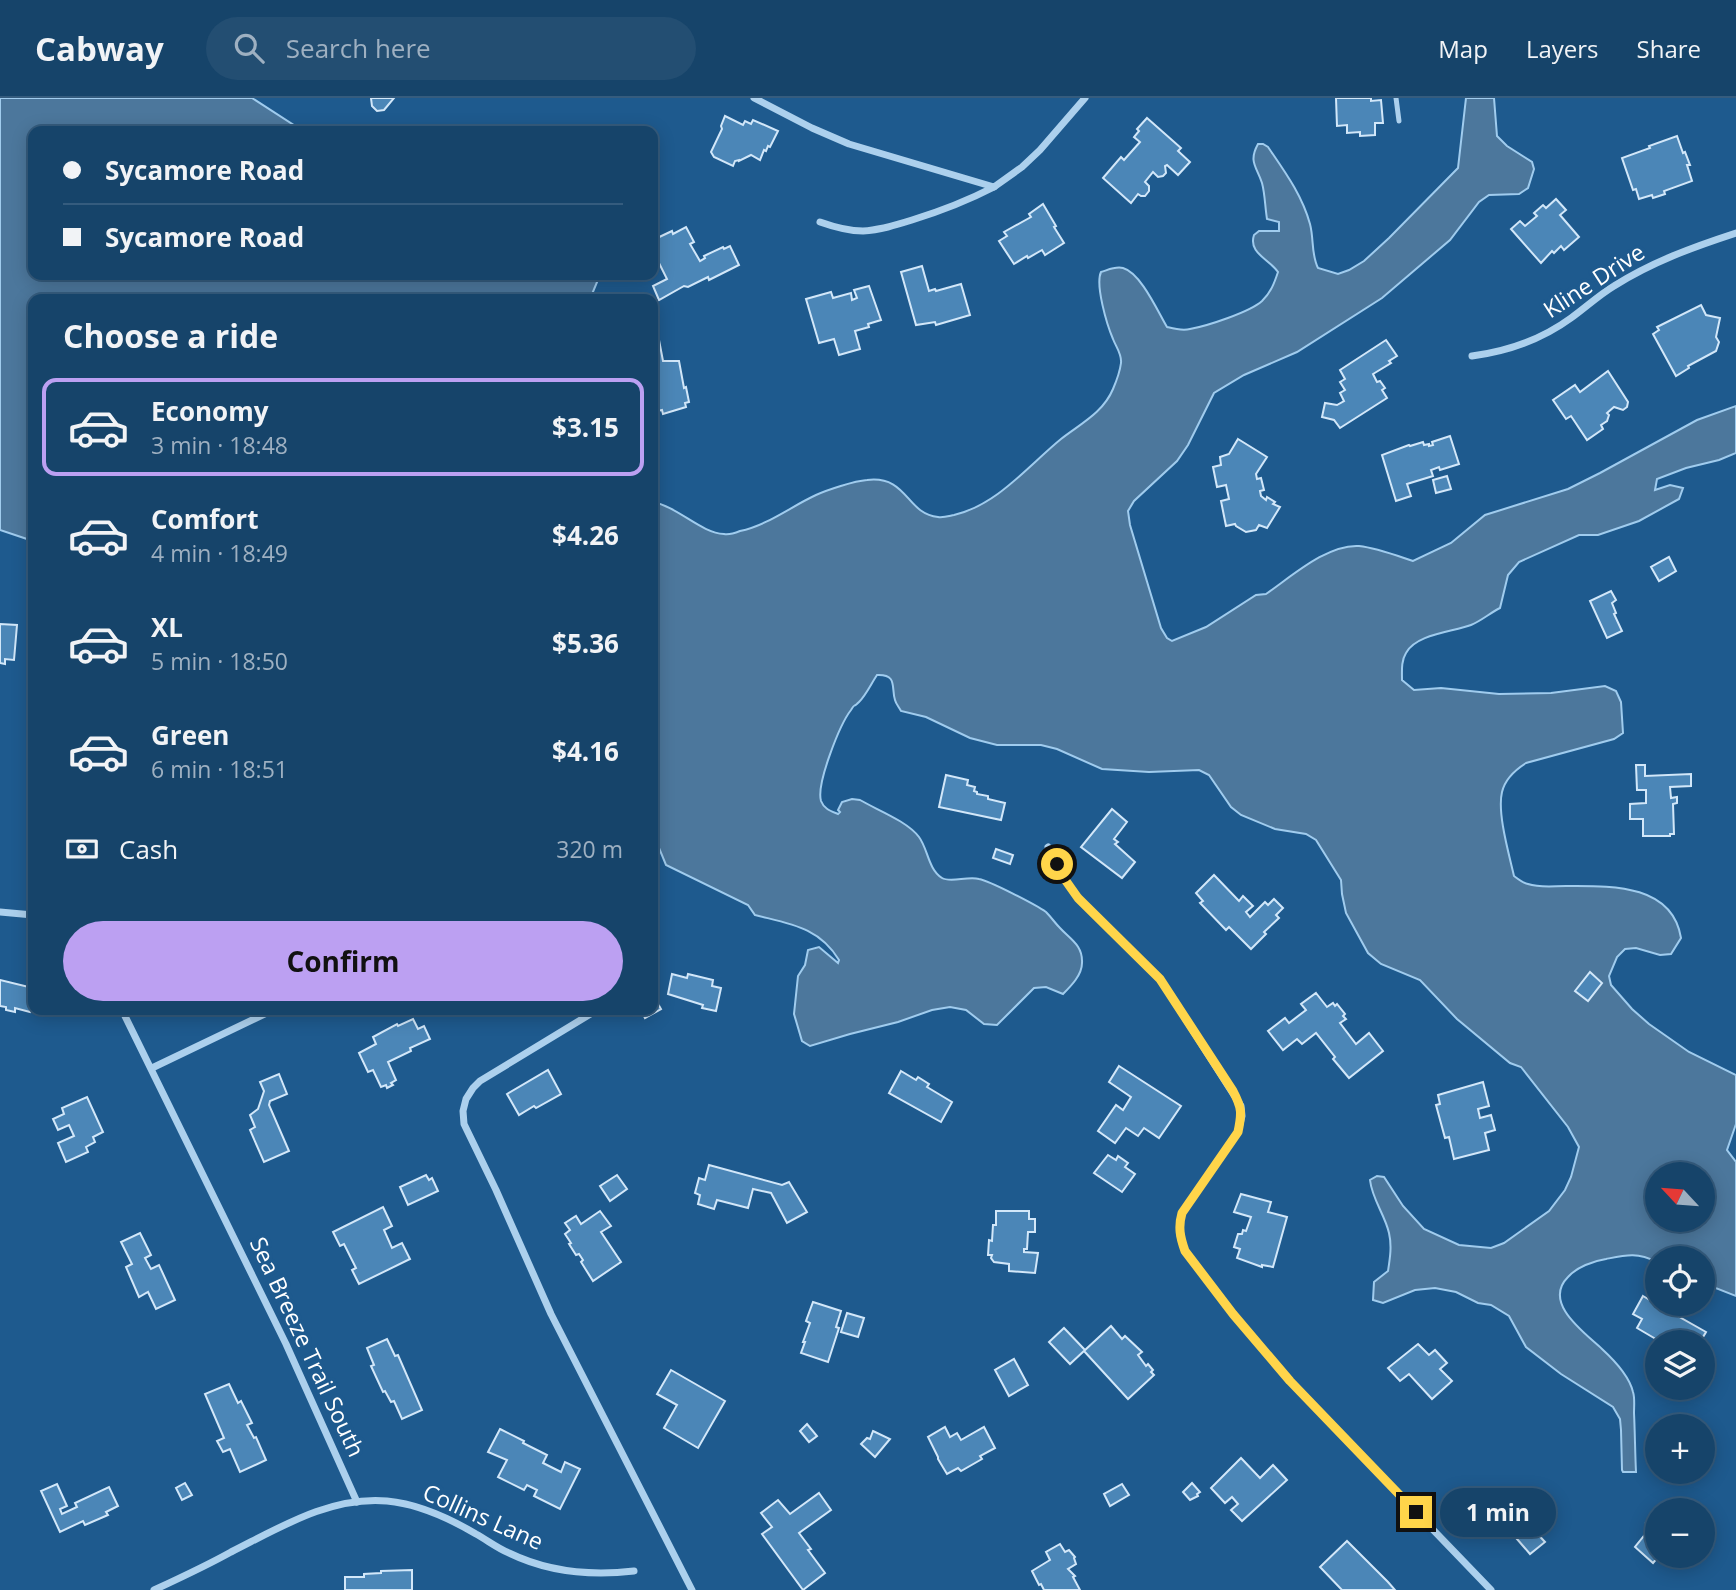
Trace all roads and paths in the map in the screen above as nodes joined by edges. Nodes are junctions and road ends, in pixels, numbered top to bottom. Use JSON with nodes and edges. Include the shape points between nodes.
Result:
{"nodes":[{"id":1,"x":754,"y":98,"type":"edge"},
{"id":2,"x":1085,"y":98,"type":"edge"},
{"id":3,"x":1396,"y":98,"type":"edge"},
{"id":4,"x":1399,"y":121,"type":"dead end"},
{"id":5,"x":994,"y":187,"type":"junction"},
{"id":6,"x":820,"y":222,"type":"dead end"},
{"id":7,"x":1736,"y":233,"type":"edge"},
{"id":8,"x":1472,"y":356,"type":"dead end"},
{"id":9,"x":1048,"y":847,"type":"dead end"},
{"id":10,"x":0,"y":912,"type":"edge"},
{"id":11,"x":28,"y":915,"type":"edge"},
{"id":12,"x":125,"y":1015,"type":"edge"},
{"id":13,"x":262,"y":1015,"type":"edge"},
{"id":14,"x":589,"y":1015,"type":"edge"},
{"id":15,"x":152,"y":1068,"type":"junction"},
{"id":16,"x":357,"y":1502,"type":"junction"},
{"id":17,"x":634,"y":1571,"type":"dead end"},
{"id":18,"x":154,"y":1590,"type":"edge"},
{"id":19,"x":692,"y":1590,"type":"edge"},
{"id":20,"x":1491,"y":1590,"type":"edge"}],
"edges":[{"from":1,"to":5,"type":"street","via":[[849,144]]},
{"from":2,"to":5,"type":"street","via":[[1040,150]]},
{"from":3,"to":4,"type":"lane"},
{"from":5,"to":6,"type":"street","via":[[948,209],[883,229],[840,229]]},
{"from":7,"to":8,"type":"street","name":"Kline Drive","via":[[1650,265],[1546,335],[1521,346]]},
{"from":9,"to":20,"type":"street","via":[[1078,898],[1160,979],[1241,1106],[1238,1132],[1182,1213],[1180,1239],[1185,1251],[1290,1381]]},
{"from":10,"to":11,"type":"street"},
{"from":12,"to":15,"type":"street","name":"Sea Breeze Trail South"},
{"from":13,"to":15,"type":"street"},
{"from":14,"to":19,"type":"street","via":[[480,1081],[466,1099],[464,1124],[551,1314]]},
{"from":15,"to":16,"type":"street","name":"Sea Breeze Trail South"},
{"from":16,"to":17,"type":"street","name":"Collins Lane","via":[[411,1505],[443,1516],[507,1552],[560,1570]]},
{"from":16,"to":18,"type":"street","via":[[298,1518]]}]}
